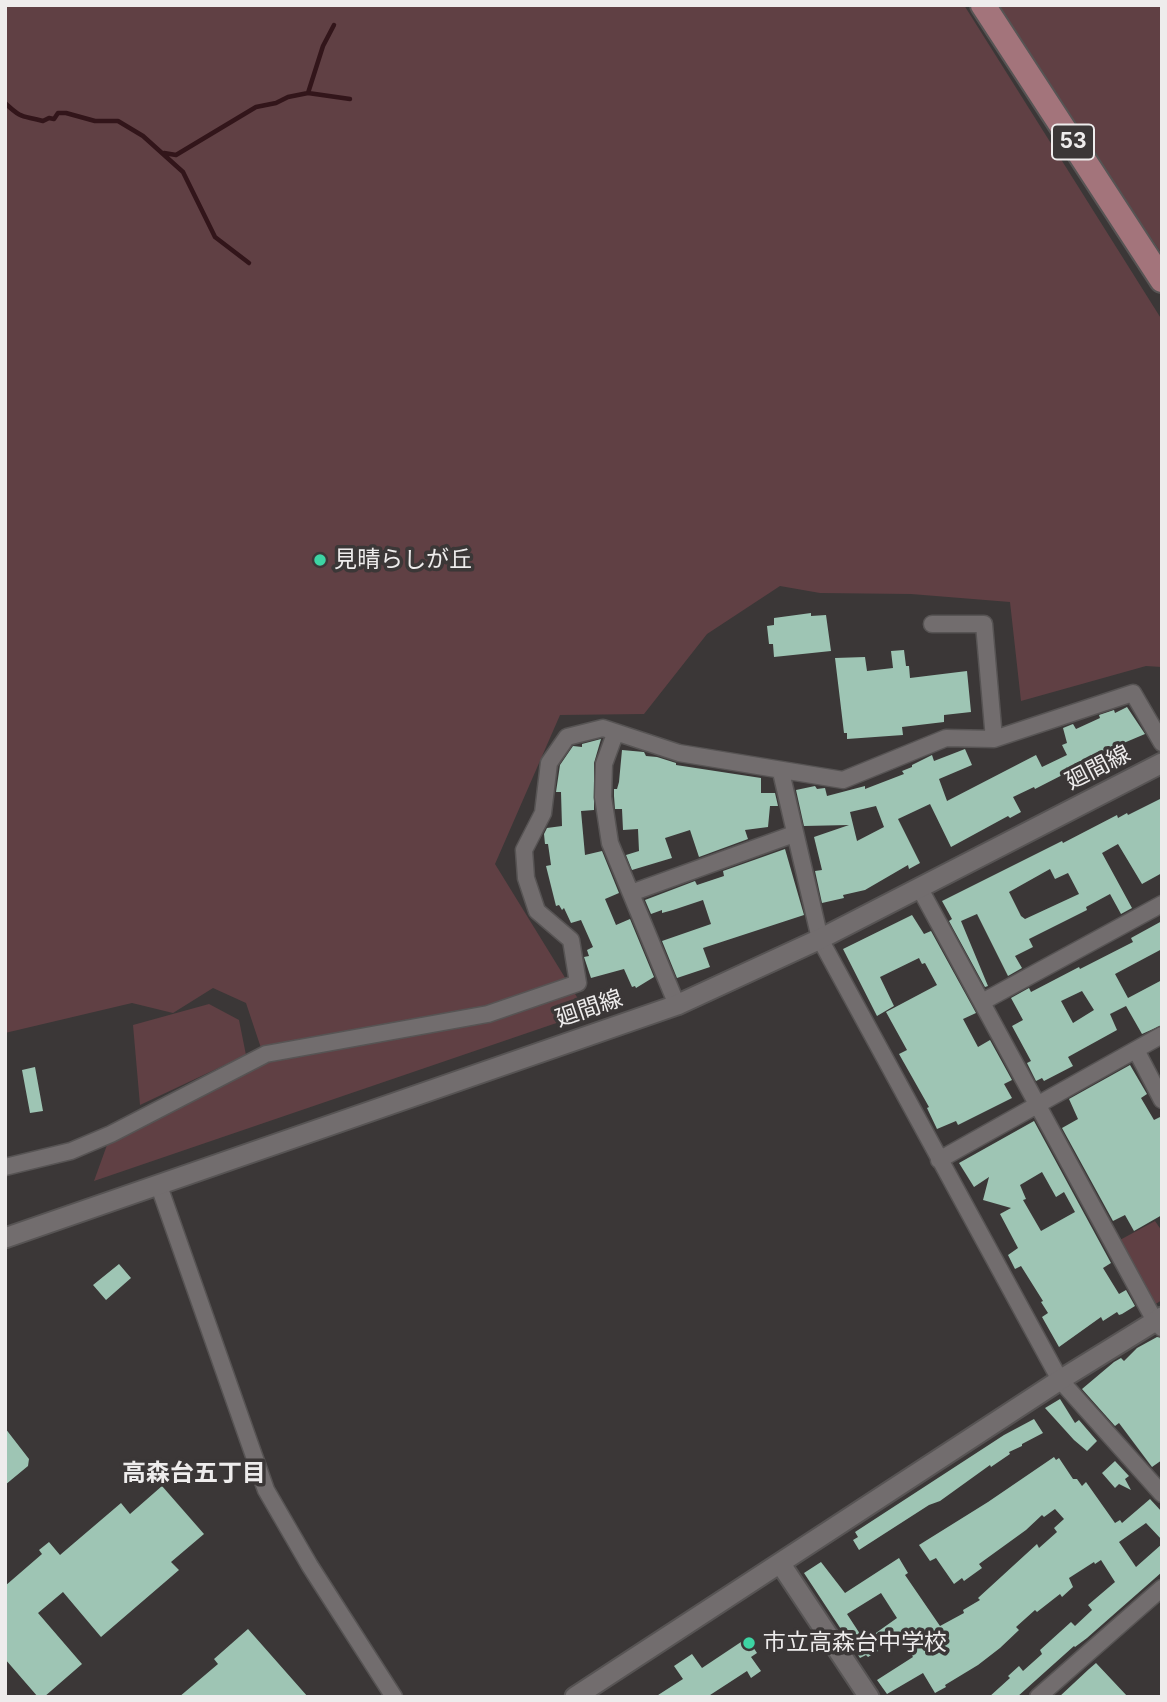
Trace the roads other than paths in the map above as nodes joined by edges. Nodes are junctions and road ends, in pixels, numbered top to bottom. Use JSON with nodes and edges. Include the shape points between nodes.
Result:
{"nodes":[{"id":1,"x":983,"y":5,"type":"edge"},
{"id":2,"x":1162,"y":281,"type":"edge"},
{"id":3,"x":932,"y":624,"type":"dead end"},
{"id":4,"x":615,"y":734,"type":"junction"},
{"id":5,"x":995,"y":739,"type":"junction"},
{"id":6,"x":1162,"y":743,"type":"edge"},
{"id":7,"x":1162,"y":763,"type":"edge"},
{"id":8,"x":781,"y":772,"type":"junction"},
{"id":9,"x":794,"y":834,"type":"junction"},
{"id":10,"x":919,"y":887,"type":"junction"},
{"id":11,"x":631,"y":893,"type":"junction"},
{"id":12,"x":1162,"y":904,"type":"edge"},
{"id":13,"x":820,"y":939,"type":"junction"},
{"id":14,"x":982,"y":1002,"type":"junction"},
{"id":15,"x":677,"y":1005,"type":"junction"},
{"id":16,"x":1162,"y":1035,"type":"edge"},
{"id":17,"x":1136,"y":1050,"type":"junction"},
{"id":18,"x":1162,"y":1100,"type":"edge"},
{"id":19,"x":1039,"y":1105,"type":"junction"},
{"id":20,"x":939,"y":1160,"type":"junction"},
{"id":21,"x":5,"y":1167,"type":"edge"},
{"id":22,"x":159,"y":1186,"type":"junction"},
{"id":23,"x":5,"y":1238,"type":"edge"},
{"id":24,"x":1160,"y":1322,"type":"edge"},
{"id":25,"x":1060,"y":1380,"type":"junction"},
{"id":26,"x":1162,"y":1494,"type":"edge"},
{"id":27,"x":780,"y":1563,"type":"junction"},
{"id":28,"x":1162,"y":1588,"type":"edge"},
{"id":29,"x":394,"y":1697,"type":"edge"},
{"id":30,"x":575,"y":1697,"type":"edge"},
{"id":31,"x":869,"y":1697,"type":"edge"},
{"id":32,"x":1038,"y":1697,"type":"edge"}],
"edges":[{"from":1,"to":2,"type":"main road","number":"53"},
{"from":3,"to":5,"type":"street","via":[[984,624]]},
{"from":4,"to":8,"type":"street","via":[[679,753]]},
{"from":4,"to":11,"type":"street","via":[[604,764],[603,797],[610,844]]},
{"from":4,"to":21,"type":"street","via":[[603,728],[566,737],[549,763],[543,813],[524,850],[526,878],[537,912],[571,940],[578,984],[488,1014],[266,1054],[111,1134],[71,1151]]},
{"from":5,"to":6,"type":"street","via":[[1132,693]]},
{"from":5,"to":8,"type":"street","via":[[946,738],[843,780]]},
{"from":7,"to":10,"type":"street","name":"廻間線"},
{"from":8,"to":9,"type":"street"},
{"from":9,"to":11,"type":"street"},
{"from":9,"to":13,"type":"street"},
{"from":10,"to":13,"type":"street","name":"廻間線"},
{"from":10,"to":14,"type":"street"},
{"from":11,"to":15,"type":"street"},
{"from":12,"to":14,"type":"street"},
{"from":13,"to":15,"type":"street","name":"廻間線"},
{"from":13,"to":20,"type":"street"},
{"from":14,"to":19,"type":"street"},
{"from":15,"to":22,"type":"street","name":"廻間線"},
{"from":16,"to":17,"type":"street"},
{"from":17,"to":18,"type":"street"},
{"from":17,"to":19,"type":"street"},
{"from":19,"to":20,"type":"street"},
{"from":19,"to":24,"type":"street"},
{"from":20,"to":25,"type":"street"},
{"from":22,"to":23,"type":"street","name":"廻間線"},
{"from":22,"to":29,"type":"street","via":[[266,1490]]},
{"from":24,"to":25,"type":"street"},
{"from":25,"to":26,"type":"street"},
{"from":25,"to":27,"type":"street"},
{"from":27,"to":30,"type":"street"},
{"from":27,"to":31,"type":"street"},
{"from":28,"to":32,"type":"street"}]}
